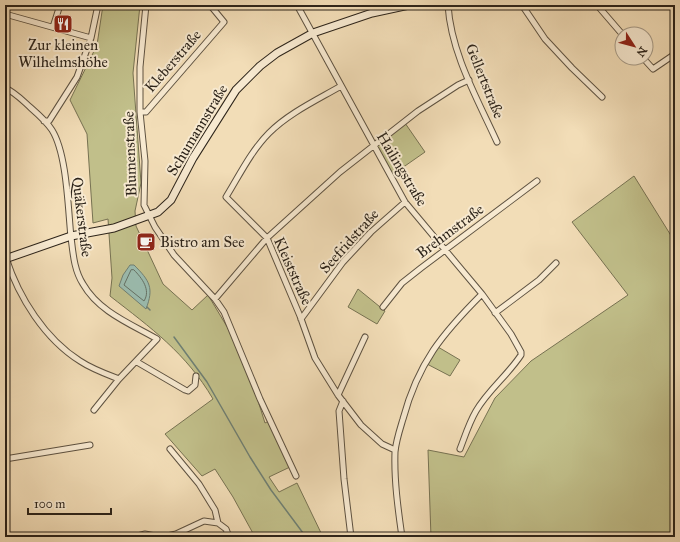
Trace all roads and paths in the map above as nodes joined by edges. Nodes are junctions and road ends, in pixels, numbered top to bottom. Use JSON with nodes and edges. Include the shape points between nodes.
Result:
{"nodes":[{"id":1,"x":7,"y":5,"type":"edge"},
{"id":2,"x":60,"y":5,"type":"edge"},
{"id":3,"x":98,"y":5,"type":"edge"},
{"id":4,"x":146,"y":5,"type":"edge"},
{"id":5,"x":297,"y":5,"type":"edge"},
{"id":6,"x":409,"y":5,"type":"edge"},
{"id":7,"x":448,"y":5,"type":"edge"},
{"id":8,"x":522,"y":5,"type":"edge"},
{"id":9,"x":597,"y":5,"type":"edge"},
{"id":10,"x":214,"y":6,"type":"edge"},
{"id":11,"x":392,"y":6,"type":"edge"},
{"id":12,"x":5,"y":10,"type":"edge"},
{"id":13,"x":5,"y":14,"type":"edge"},
{"id":14,"x":615,"y":26,"type":"edge"},
{"id":15,"x":53,"y":27,"type":"junction"},
{"id":16,"x":313,"y":33,"type":"junction"},
{"id":17,"x":91,"y":38,"type":"junction"},
{"id":18,"x":675,"y":54,"type":"edge"},
{"id":19,"x":650,"y":66,"type":"edge"},
{"id":20,"x":469,"y":80,"type":"junction"},
{"id":21,"x":341,"y":86,"type":"junction"},
{"id":22,"x":5,"y":88,"type":"edge"},
{"id":23,"x":602,"y":97,"type":"dead end"},
{"id":24,"x":140,"y":112,"type":"junction"},
{"id":25,"x":44,"y":121,"type":"junction"},
{"id":26,"x":497,"y":142,"type":"dead end"},
{"id":27,"x":373,"y":146,"type":"junction"},
{"id":28,"x":537,"y":181,"type":"dead end"},
{"id":29,"x":404,"y":202,"type":"junction"},
{"id":30,"x":150,"y":216,"type":"junction"},
{"id":31,"x":71,"y":236,"type":"junction"},
{"id":32,"x":267,"y":238,"type":"junction"},
{"id":33,"x":443,"y":249,"type":"junction"},
{"id":34,"x":6,"y":259,"type":"edge"},
{"id":35,"x":556,"y":264,"type":"dead end"},
{"id":36,"x":482,"y":294,"type":"junction"},
{"id":37,"x":215,"y":299,"type":"junction"},
{"id":38,"x":383,"y":307,"type":"dead end"},
{"id":39,"x":495,"y":313,"type":"junction"},
{"id":40,"x":301,"y":320,"type":"junction"},
{"id":41,"x":365,"y":337,"type":"dead end"},
{"id":42,"x":137,"y":362,"type":"junction"},
{"id":43,"x":196,"y":376,"type":"dead end"},
{"id":44,"x":119,"y":379,"type":"junction"},
{"id":45,"x":338,"y":395,"type":"junction"},
{"id":46,"x":343,"y":401,"type":"junction"},
{"id":47,"x":94,"y":410,"type":"dead end"},
{"id":48,"x":90,"y":445,"type":"dead end"},
{"id":49,"x":170,"y":449,"type":"dead end"},
{"id":50,"x":460,"y":449,"type":"dead end"},
{"id":51,"x":395,"y":450,"type":"junction"},
{"id":52,"x":5,"y":459,"type":"edge"},
{"id":53,"x":296,"y":476,"type":"dead end"},
{"id":54,"x":218,"y":523,"type":"junction"},
{"id":55,"x":134,"y":537,"type":"edge"},
{"id":56,"x":162,"y":537,"type":"edge"},
{"id":57,"x":229,"y":537,"type":"edge"},
{"id":58,"x":351,"y":537,"type":"edge"},
{"id":59,"x":402,"y":537,"type":"edge"}],
"edges":[{"from":1,"to":12,"type":"street"},
{"from":2,"to":15,"type":"street"},
{"from":3,"to":17,"type":"street"},
{"from":4,"to":24,"type":"street","name":"Blumenstraße","via":[[140,68]]},
{"from":5,"to":16,"type":"street","name":"Hailingstraße"},
{"from":6,"to":11,"type":"street","name":"Schumannstraße"},
{"from":7,"to":20,"type":"street","name":"Gellertstraße","via":[[461,64]]},
{"from":8,"to":23,"type":"street","via":[[545,39]]},
{"from":9,"to":14,"type":"street"},
{"from":10,"to":24,"type":"street","name":"Kleberstraße","via":[[224,22],[146,112]]},
{"from":11,"to":16,"type":"street","name":"Schumannstraße"},
{"from":13,"to":15,"type":"street"},
{"from":15,"to":17,"type":"street"},
{"from":16,"to":21,"type":"street","name":"Hailingstraße"},
{"from":16,"to":30,"type":"street","name":"Schumannstraße","via":[[269,59],[241,83],[193,158],[171,200]]},
{"from":17,"to":25,"type":"street","via":[[77,77],[49,120]]},
{"from":18,"to":19,"type":"street","via":[[653,69]]},
{"from":20,"to":26,"type":"street","name":"Gellertstraße"},
{"from":20,"to":27,"type":"street","via":[[418,111]]},
{"from":21,"to":27,"type":"street","name":"Hailingstraße"},
{"from":21,"to":32,"type":"street","name":"Kleiststraße","via":[[303,108],[269,133],[249,159],[226,197]]},
{"from":22,"to":25,"type":"street","name":"Quäkerstraße"},
{"from":24,"to":30,"type":"street","name":"Blumenstraße","via":[[145,161],[144,205]]},
{"from":25,"to":31,"type":"street","name":"Quäkerstraße","via":[[53,131],[59,148]]},
{"from":27,"to":29,"type":"street","name":"Hailingstraße"},
{"from":27,"to":32,"type":"street"},
{"from":28,"to":33,"type":"street","name":"Brehmstraße"},
{"from":29,"to":33,"type":"street","name":"Hailingstraße"},
{"from":29,"to":40,"type":"street","name":"Seefridstraße","via":[[343,262]]},
{"from":30,"to":31,"type":"street","name":"Schumannstraße","via":[[114,228]]},
{"from":30,"to":37,"type":"street","name":"Blumenstraße","via":[[174,255]]},
{"from":31,"to":34,"type":"street","name":"Schumannstraße"},
{"from":31,"to":42,"type":"street","name":"Quäkerstraße","via":[[73,260],[82,284],[96,300],[130,326],[157,339]]},
{"from":32,"to":37,"type":"street"},
{"from":32,"to":40,"type":"street","name":"Kleiststraße"},
{"from":33,"to":36,"type":"street","name":"Hailingstraße"},
{"from":33,"to":38,"type":"street","name":"Brehmstraße","via":[[402,283]]},
{"from":34,"to":44,"type":"street","via":[[20,292],[37,320],[58,344],[80,361]]},
{"from":35,"to":39,"type":"street"},
{"from":36,"to":39,"type":"street","name":"Hailingstraße"},
{"from":36,"to":51,"type":"street","via":[[452,323],[430,354],[411,391]]},
{"from":37,"to":53,"type":"street","name":"Blumenstraße","via":[[224,312],[260,399]]},
{"from":39,"to":50,"type":"street","name":"Hailingstraße","via":[[521,355],[476,410]]},
{"from":40,"to":45,"type":"street","name":"Kleiststraße","via":[[315,358]]},
{"from":41,"to":45,"type":"street"},
{"from":42,"to":43,"type":"street","via":[[188,391],[195,385]]},
{"from":42,"to":44,"type":"street"},
{"from":44,"to":47,"type":"street"},
{"from":45,"to":46,"type":"street","name":"Kleiststraße"},
{"from":46,"to":51,"type":"street","name":"Kleiststraße","via":[[361,425],[382,444]]},
{"from":46,"to":58,"type":"street","via":[[339,411]]},
{"from":48,"to":52,"type":"street"},
{"from":49,"to":54,"type":"street","via":[[215,510]]},
{"from":51,"to":59,"type":"street"},
{"from":54,"to":56,"type":"street","via":[[204,521],[176,534]]},
{"from":54,"to":57,"type":"street","via":[[226,529]]},
{"from":55,"to":56,"type":"street","via":[[145,534]]}]}
